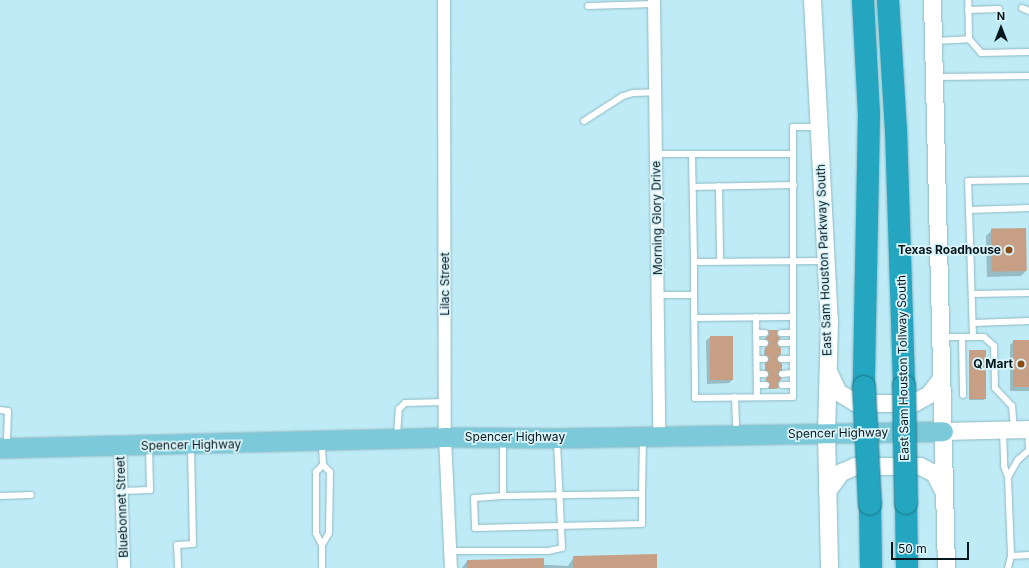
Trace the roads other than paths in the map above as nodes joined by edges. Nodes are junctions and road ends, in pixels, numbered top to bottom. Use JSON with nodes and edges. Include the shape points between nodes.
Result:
{"nodes":[{"id":1,"x":444,"y":0,"type":"edge"},
{"id":2,"x":812,"y":0,"type":"edge"},
{"id":3,"x":863,"y":0,"type":"edge"},
{"id":4,"x":888,"y":0,"type":"edge"},
{"id":5,"x":932,"y":0,"type":"edge"},
{"id":6,"x":968,"y":0,"type":"edge"},
{"id":7,"x":654,"y":2,"type":"edge"},
{"id":8,"x":588,"y":6,"type":"dead end"},
{"id":9,"x":1022,"y":8,"type":"dead end"},
{"id":10,"x":999,"y":9,"type":"dead end"},
{"id":11,"x":968,"y":10,"type":"junction"},
{"id":12,"x":1029,"y":11,"type":"edge"},
{"id":13,"x":969,"y":39,"type":"junction"},
{"id":14,"x":933,"y":41,"type":"junction"},
{"id":15,"x":1029,"y":52,"type":"edge"},
{"id":16,"x":934,"y":76,"type":"junction"},
{"id":17,"x":1029,"y":76,"type":"edge"},
{"id":18,"x":656,"y":92,"type":"junction"},
{"id":19,"x":584,"y":120,"type":"dead end"},
{"id":20,"x":819,"y":127,"type":"junction"},
{"id":21,"x":657,"y":154,"type":"junction"},
{"id":22,"x":692,"y":154,"type":"junction"},
{"id":23,"x":793,"y":154,"type":"junction"},
{"id":24,"x":1029,"y":180,"type":"edge"},
{"id":25,"x":693,"y":186,"type":"junction"},
{"id":26,"x":719,"y":186,"type":"junction"},
{"id":27,"x":794,"y":186,"type":"junction"},
{"id":28,"x":1029,"y":208,"type":"edge"},
{"id":29,"x":969,"y":210,"type":"junction"},
{"id":30,"x":720,"y":261,"type":"junction"},
{"id":31,"x":793,"y":261,"type":"junction"},
{"id":32,"x":826,"y":261,"type":"junction"},
{"id":33,"x":694,"y":262,"type":"junction"},
{"id":34,"x":1029,"y":293,"type":"edge"},
{"id":35,"x":973,"y":294,"type":"junction"},
{"id":36,"x":658,"y":295,"type":"junction"},
{"id":37,"x":694,"y":295,"type":"junction"},
{"id":38,"x":793,"y":317,"type":"junction"},
{"id":39,"x":694,"y":318,"type":"junction"},
{"id":40,"x":756,"y":318,"type":"junction"},
{"id":41,"x":1029,"y":321,"type":"edge"},
{"id":42,"x":973,"y":323,"type":"junction"},
{"id":43,"x":756,"y":333,"type":"junction"},
{"id":44,"x":765,"y":333,"type":"dead end"},
{"id":45,"x":781,"y":333,"type":"dead end"},
{"id":46,"x":793,"y":333,"type":"junction"},
{"id":47,"x":940,"y":337,"type":"junction"},
{"id":48,"x":962,"y":337,"type":"junction"},
{"id":49,"x":973,"y":337,"type":"junction"},
{"id":50,"x":756,"y":343,"type":"junction"},
{"id":51,"x":765,"y":343,"type":"dead end"},
{"id":52,"x":781,"y":343,"type":"dead end"},
{"id":53,"x":793,"y":343,"type":"junction"},
{"id":54,"x":757,"y":359,"type":"junction"},
{"id":55,"x":765,"y":359,"type":"dead end"},
{"id":56,"x":781,"y":359,"type":"dead end"},
{"id":57,"x":793,"y":359,"type":"junction"},
{"id":58,"x":827,"y":369,"type":"junction"},
{"id":59,"x":757,"y":374,"type":"junction"},
{"id":60,"x":765,"y":374,"type":"dead end"},
{"id":61,"x":782,"y":374,"type":"dead end"},
{"id":62,"x":793,"y":374,"type":"junction"},
{"id":63,"x":941,"y":378,"type":"junction"},
{"id":64,"x":757,"y":385,"type":"junction"},
{"id":65,"x":766,"y":385,"type":"dead end"},
{"id":66,"x":782,"y":385,"type":"dead end"},
{"id":67,"x":793,"y":385,"type":"junction"},
{"id":68,"x":963,"y":395,"type":"dead end"},
{"id":69,"x":735,"y":397,"type":"junction"},
{"id":70,"x":757,"y":397,"type":"junction"},
{"id":71,"x":445,"y":402,"type":"junction"},
{"id":72,"x":0,"y":410,"type":"edge"},
{"id":73,"x":1018,"y":430,"type":"edge"},
{"id":74,"x":943,"y":431,"type":"junction"},
{"id":75,"x":826,"y":433,"type":"junction"},
{"id":76,"x":736,"y":434,"type":"junction"},
{"id":77,"x":651,"y":436,"type":"junction"},
{"id":78,"x":445,"y":437,"type":"junction"},
{"id":79,"x":503,"y":438,"type":"junction"},
{"id":80,"x":556,"y":438,"type":"junction"},
{"id":81,"x":397,"y":439,"type":"junction"},
{"id":82,"x":322,"y":442,"type":"junction"},
{"id":83,"x":191,"y":445,"type":"junction"},
{"id":84,"x":120,"y":446,"type":"junction"},
{"id":85,"x":149,"y":446,"type":"junction"},
{"id":86,"x":4,"y":448,"type":"edge"},
{"id":87,"x":323,"y":465,"type":"junction"},
{"id":88,"x":1008,"y":477,"type":"junction"},
{"id":89,"x":121,"y":491,"type":"junction"},
{"id":90,"x":827,"y":491,"type":"junction"},
{"id":91,"x":944,"y":493,"type":"junction"},
{"id":92,"x":642,"y":494,"type":"junction"},
{"id":93,"x":559,"y":495,"type":"junction"},
{"id":94,"x":0,"y":496,"type":"edge"},
{"id":95,"x":31,"y":496,"type":"dead end"},
{"id":96,"x":503,"y":496,"type":"junction"},
{"id":97,"x":561,"y":526,"type":"junction"},
{"id":98,"x":322,"y":545,"type":"junction"},
{"id":99,"x":451,"y":551,"type":"junction"},
{"id":100,"x":1011,"y":556,"type":"junction"},
{"id":101,"x":1029,"y":556,"type":"edge"},
{"id":102,"x":124,"y":568,"type":"edge"},
{"id":103,"x":178,"y":568,"type":"edge"},
{"id":104,"x":322,"y":568,"type":"edge"},
{"id":105,"x":451,"y":568,"type":"edge"},
{"id":106,"x":829,"y":568,"type":"edge"},
{"id":107,"x":871,"y":568,"type":"edge"},
{"id":108,"x":907,"y":568,"type":"edge"},
{"id":109,"x":946,"y":568,"type":"edge"},
{"id":110,"x":1008,"y":568,"type":"edge"}],
"edges":[{"from":1,"to":71,"type":"street","name":"Lilac Street"},
{"from":2,"to":20,"type":"main road","name":"East Sam Houston Parkway South"},
{"from":3,"to":107,"type":"highway","bridge":true,"via":[[869,115],[864,386]]},
{"from":4,"to":108,"type":"highway","name":"East Sam Houston Tollway South","bridge":true,"via":[[896,130]]},
{"from":5,"to":14,"type":"main road"},
{"from":6,"to":11,"type":"lane"},
{"from":7,"to":8,"type":"lane"},
{"from":7,"to":18,"type":"street","name":"Morning Glory Drive"},
{"from":9,"to":12,"type":"lane"},
{"from":10,"to":11,"type":"lane"},
{"from":11,"to":13,"type":"lane"},
{"from":13,"to":14,"type":"lane"},
{"from":13,"to":15,"type":"lane","via":[[981,53]]},
{"from":14,"to":16,"type":"main road"},
{"from":16,"to":17,"type":"lane"},
{"from":16,"to":47,"type":"main road"},
{"from":18,"to":19,"type":"lane","via":[[623,96]]},
{"from":18,"to":21,"type":"street","name":"Morning Glory Drive"},
{"from":20,"to":23,"type":"lane","via":[[793,126]]},
{"from":20,"to":32,"type":"main road","name":"East Sam Houston Parkway South"},
{"from":21,"to":22,"type":"lane"},
{"from":21,"to":36,"type":"street","name":"Morning Glory Drive"},
{"from":22,"to":23,"type":"lane"},
{"from":22,"to":25,"type":"lane"},
{"from":23,"to":27,"type":"lane"},
{"from":24,"to":29,"type":"lane","via":[[968,181]]},
{"from":25,"to":26,"type":"lane"},
{"from":25,"to":33,"type":"lane"},
{"from":26,"to":27,"type":"lane"},
{"from":26,"to":30,"type":"lane"},
{"from":27,"to":31,"type":"lane"},
{"from":28,"to":29,"type":"lane"},
{"from":29,"to":35,"type":"lane"},
{"from":30,"to":31,"type":"lane"},
{"from":30,"to":33,"type":"lane"},
{"from":31,"to":32,"type":"lane"},
{"from":31,"to":38,"type":"lane"},
{"from":32,"to":58,"type":"main road","name":"East Sam Houston Parkway South"},
{"from":33,"to":37,"type":"lane"},
{"from":34,"to":35,"type":"lane"},
{"from":35,"to":42,"type":"lane"},
{"from":36,"to":37,"type":"lane"},
{"from":36,"to":77,"type":"street","name":"Morning Glory Drive"},
{"from":37,"to":39,"type":"lane"},
{"from":38,"to":40,"type":"lane"},
{"from":38,"to":46,"type":"lane"},
{"from":39,"to":40,"type":"lane"},
{"from":39,"to":69,"type":"lane","via":[[695,398]]},
{"from":40,"to":43,"type":"lane"},
{"from":41,"to":42,"type":"lane"},
{"from":42,"to":49,"type":"lane"},
{"from":43,"to":44,"type":"lane"},
{"from":43,"to":50,"type":"lane"},
{"from":45,"to":46,"type":"lane"},
{"from":46,"to":53,"type":"lane"},
{"from":47,"to":48,"type":"lane"},
{"from":47,"to":63,"type":"main road"},
{"from":48,"to":49,"type":"lane"},
{"from":48,"to":68,"type":"lane"},
{"from":49,"to":73,"type":"lane","via":[[984,337],[994,346],[994,388],[1012,406]]},
{"from":50,"to":51,"type":"lane"},
{"from":50,"to":54,"type":"lane"},
{"from":52,"to":53,"type":"lane"},
{"from":53,"to":57,"type":"lane"},
{"from":54,"to":55,"type":"lane"},
{"from":54,"to":59,"type":"lane"},
{"from":56,"to":57,"type":"lane"},
{"from":57,"to":62,"type":"lane"},
{"from":58,"to":63,"type":"main road","via":[[838,392],[856,403],[913,403],[929,394]]},
{"from":58,"to":75,"type":"main road","name":"East Sam Houston Parkway South"},
{"from":59,"to":60,"type":"lane"},
{"from":59,"to":64,"type":"lane"},
{"from":61,"to":62,"type":"lane"},
{"from":62,"to":67,"type":"lane"},
{"from":63,"to":74,"type":"main road"},
{"from":64,"to":65,"type":"lane"},
{"from":64,"to":70,"type":"lane"},
{"from":66,"to":67,"type":"lane"},
{"from":67,"to":70,"type":"lane","via":[[793,397]]},
{"from":69,"to":70,"type":"lane"},
{"from":69,"to":76,"type":"lane"},
{"from":71,"to":78,"type":"street","name":"Lilac Street"},
{"from":71,"to":81,"type":"lane","via":[[406,403],[399,409]]},
{"from":72,"to":86,"type":"lane","via":[[8,411]]},
{"from":73,"to":74,"type":"main road","name":"Spencer Highway"},
{"from":73,"to":88,"type":"lane","via":[[1004,466]]},
{"from":73,"to":88,"type":"lane","via":[[1029,450],[1018,460]]},
{"from":74,"to":75,"type":"main road","name":"Spencer Highway"},
{"from":74,"to":91,"type":"main road"},
{"from":75,"to":76,"type":"main road","name":"Spencer Highway"},
{"from":75,"to":90,"type":"main road","name":"East Sam Houston Parkway South"},
{"from":76,"to":77,"type":"main road","name":"Spencer Highway"},
{"from":77,"to":80,"type":"main road","name":"Spencer Highway"},
{"from":77,"to":92,"type":"lane"},
{"from":78,"to":79,"type":"main road","name":"Spencer Highway"},
{"from":78,"to":81,"type":"main road","name":"Spencer Highway"},
{"from":78,"to":99,"type":"street","name":"Lilac Street"},
{"from":79,"to":80,"type":"main road","name":"Spencer Highway"},
{"from":79,"to":96,"type":"lane"},
{"from":80,"to":93,"type":"lane"},
{"from":81,"to":82,"type":"main road","name":"Spencer Highway"},
{"from":82,"to":83,"type":"main road","name":"Spencer Highway"},
{"from":82,"to":87,"type":"lane"},
{"from":83,"to":85,"type":"main road","name":"Spencer Highway"},
{"from":83,"to":103,"type":"lane","via":[[193,544],[177,545]]},
{"from":84,"to":85,"type":"main road","name":"Spencer Highway"},
{"from":84,"to":86,"type":"main road","name":"Spencer Highway"},
{"from":84,"to":89,"type":"street","name":"Bluebonnet Street"},
{"from":85,"to":89,"type":"lane","via":[[150,490]]},
{"from":87,"to":98,"type":"lane","via":[[316,472],[316,533]]},
{"from":87,"to":98,"type":"lane","via":[[330,472],[329,533]]},
{"from":88,"to":100,"type":"lane"},
{"from":89,"to":102,"type":"street","name":"Bluebonnet Street"},
{"from":90,"to":91,"type":"main road","via":[[841,472],[855,466],[920,466],[934,473]]},
{"from":90,"to":106,"type":"main road","name":"East Sam Houston Parkway South"},
{"from":91,"to":109,"type":"main road"},
{"from":92,"to":93,"type":"lane"},
{"from":92,"to":97,"type":"lane","via":[[642,524]]},
{"from":93,"to":96,"type":"lane"},
{"from":93,"to":97,"type":"lane"},
{"from":94,"to":95,"type":"lane"},
{"from":96,"to":97,"type":"lane","via":[[474,498],[475,528]]},
{"from":97,"to":99,"type":"lane","via":[[562,548],[548,551]]},
{"from":98,"to":104,"type":"lane"},
{"from":99,"to":105,"type":"street","name":"Lilac Street"},
{"from":100,"to":101,"type":"lane"},
{"from":100,"to":110,"type":"lane"}]}
